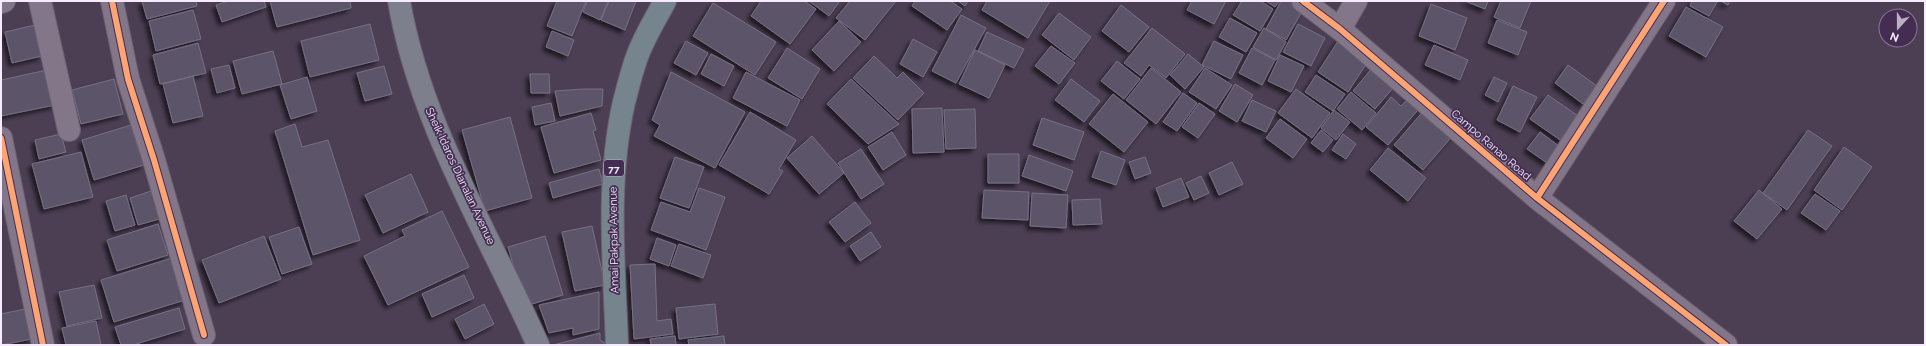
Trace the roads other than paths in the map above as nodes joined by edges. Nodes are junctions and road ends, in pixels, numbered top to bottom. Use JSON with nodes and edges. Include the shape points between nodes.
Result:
{"nodes":[{"id":1,"x":40,"y":1,"type":"edge"},
{"id":2,"x":112,"y":1,"type":"edge"},
{"id":3,"x":399,"y":1,"type":"edge"},
{"id":4,"x":665,"y":1,"type":"edge"},
{"id":5,"x":1303,"y":1,"type":"edge"},
{"id":6,"x":1356,"y":1,"type":"edge"},
{"id":7,"x":1664,"y":1,"type":"edge"},
{"id":8,"x":1340,"y":29,"type":"junction"},
{"id":9,"x":69,"y":130,"type":"dead end"},
{"id":10,"x":1,"y":138,"type":"edge"},
{"id":11,"x":1538,"y":198,"type":"junction"},
{"id":12,"x":204,"y":335,"type":"dead end"},
{"id":13,"x":43,"y":345,"type":"edge"},
{"id":14,"x":538,"y":345,"type":"edge"},
{"id":15,"x":617,"y":345,"type":"edge"},
{"id":16,"x":1726,"y":345,"type":"edge"}],
"edges":[{"from":1,"to":9,"type":"street"},
{"from":2,"to":12,"type":"street","via":[[128,79]]},
{"from":3,"to":14,"type":"main road","name":"Sheik Idaros Dianalan Avenue","via":[[411,58],[429,112]]},
{"from":4,"to":15,"type":"highway","name":"Amai Pakpak Avenue","number":"77","via":[[641,48],[628,85],[620,121],[612,212]]},
{"from":5,"to":8,"type":"street","name":"Campo Ranao Road"},
{"from":6,"to":8,"type":"street"},
{"from":7,"to":11,"type":"street"},
{"from":8,"to":11,"type":"street","name":"Campo Ranao Road"},
{"from":10,"to":13,"type":"street"},
{"from":11,"to":16,"type":"street","name":"Campo Ranao Road"}]}
